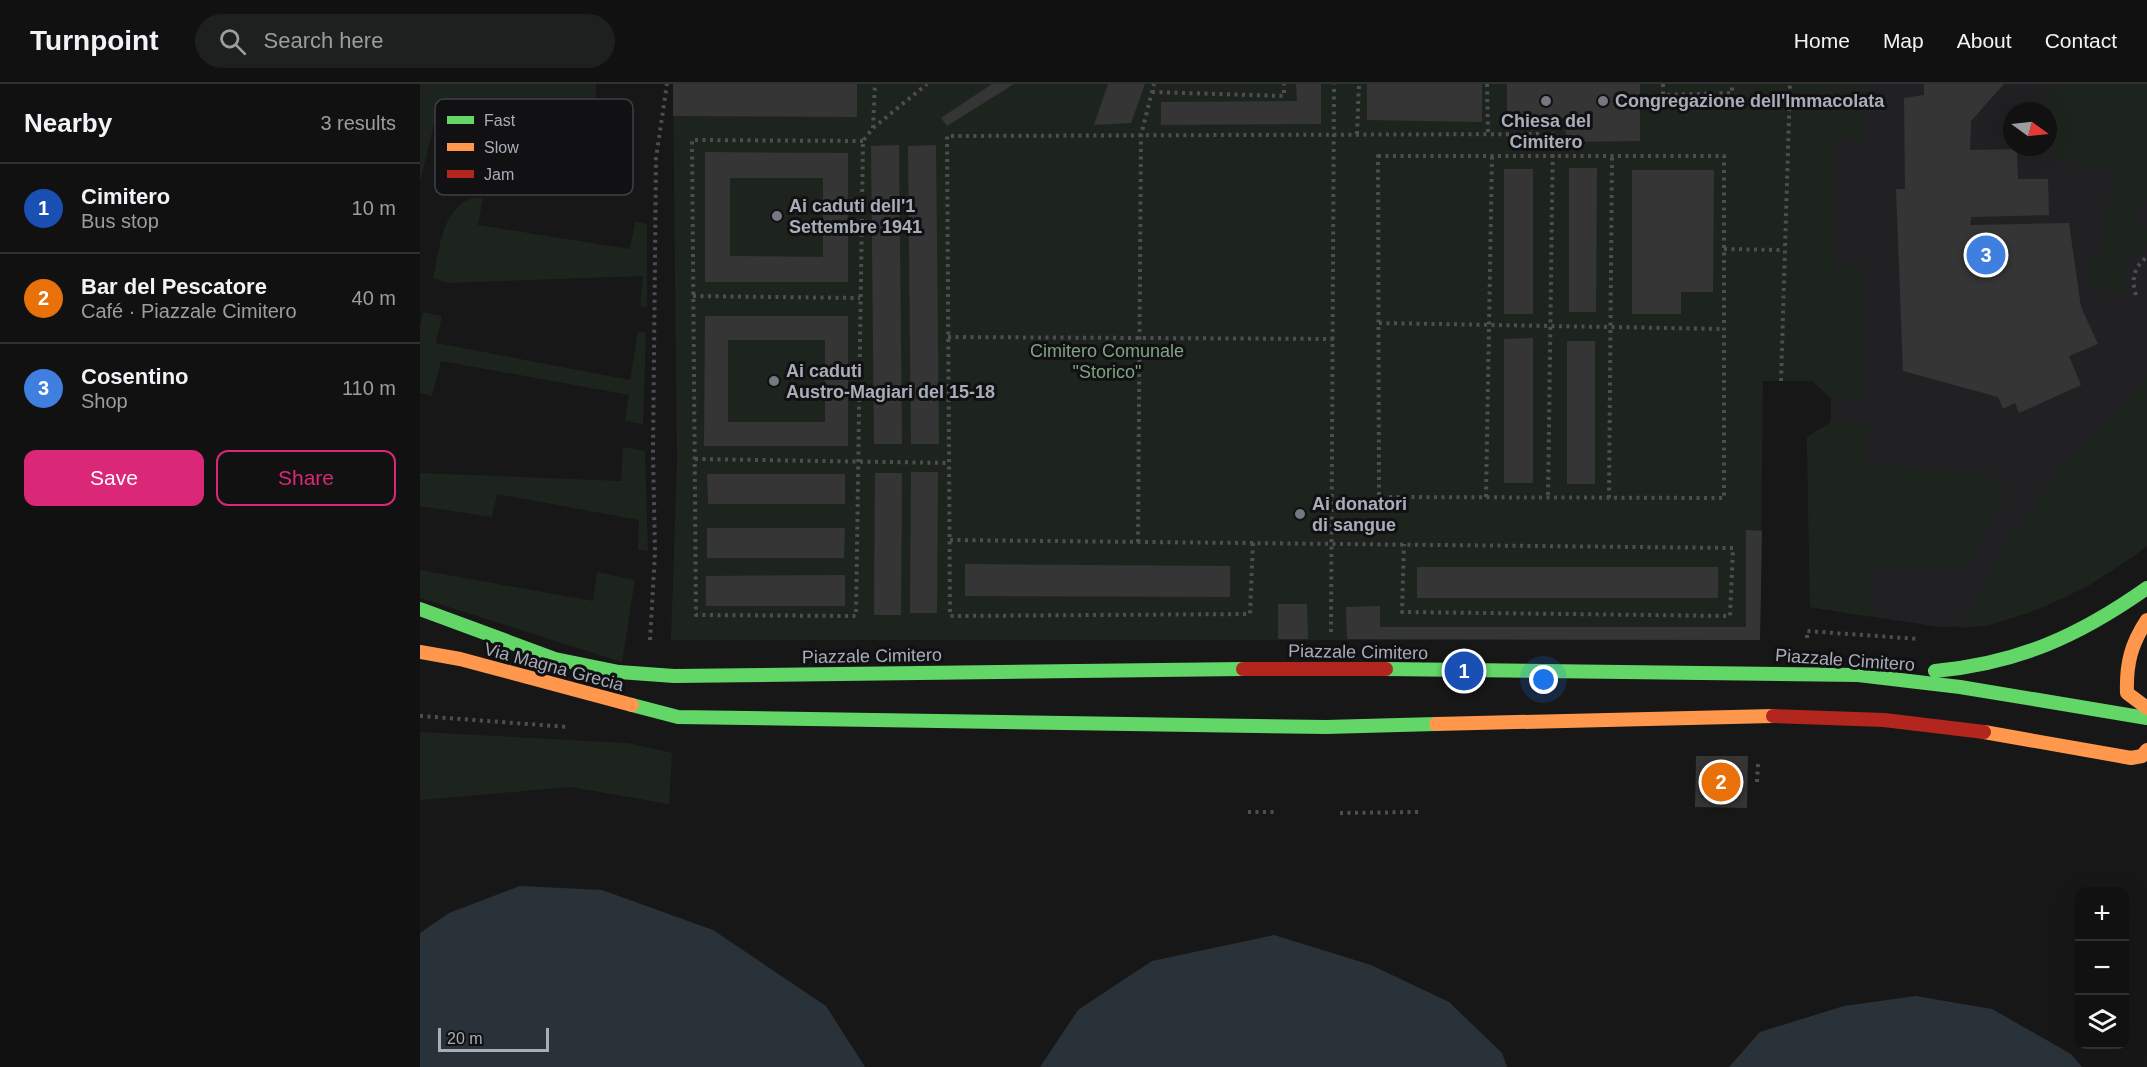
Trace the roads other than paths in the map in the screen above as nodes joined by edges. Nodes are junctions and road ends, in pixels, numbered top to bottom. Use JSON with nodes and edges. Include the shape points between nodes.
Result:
{"nodes":[{"id":1,"x":2147,"y":588,"type":"edge"},
{"id":2,"x":420,"y":609,"type":"edge"},
{"id":3,"x":2147,"y":620,"type":"edge"},
{"id":4,"x":420,"y":652,"type":"edge"},
{"id":5,"x":1858,"y":675,"type":"junction"},
{"id":6,"x":674,"y":676,"type":"joint"},
{"id":7,"x":2147,"y":708,"type":"edge"},
{"id":8,"x":2147,"y":718,"type":"edge"},
{"id":9,"x":2147,"y":750,"type":"edge"}],
"edges":[{"from":1,"to":5,"type":"street","via":[[2110,615],[2049,648],[2016,658],[1959,670]]},
{"from":2,"to":6,"type":"street","name":"Via Magna Grecia","via":[[555,659],[619,672]]},
{"from":3,"to":7,"type":"street","via":[[2125,663],[2127,693]]},
{"from":4,"to":9,"type":"street","name":"Via Magna Grecia","via":[[678,717],[1326,727],[1855,716],[2030,738],[2131,758],[2142,756]]},
{"from":5,"to":6,"type":"street","name":"Piazzale Cimitero","via":[[1329,668]]},
{"from":5,"to":8,"type":"street","name":"Piazzale Cimitero","via":[[1960,687]]}]}
